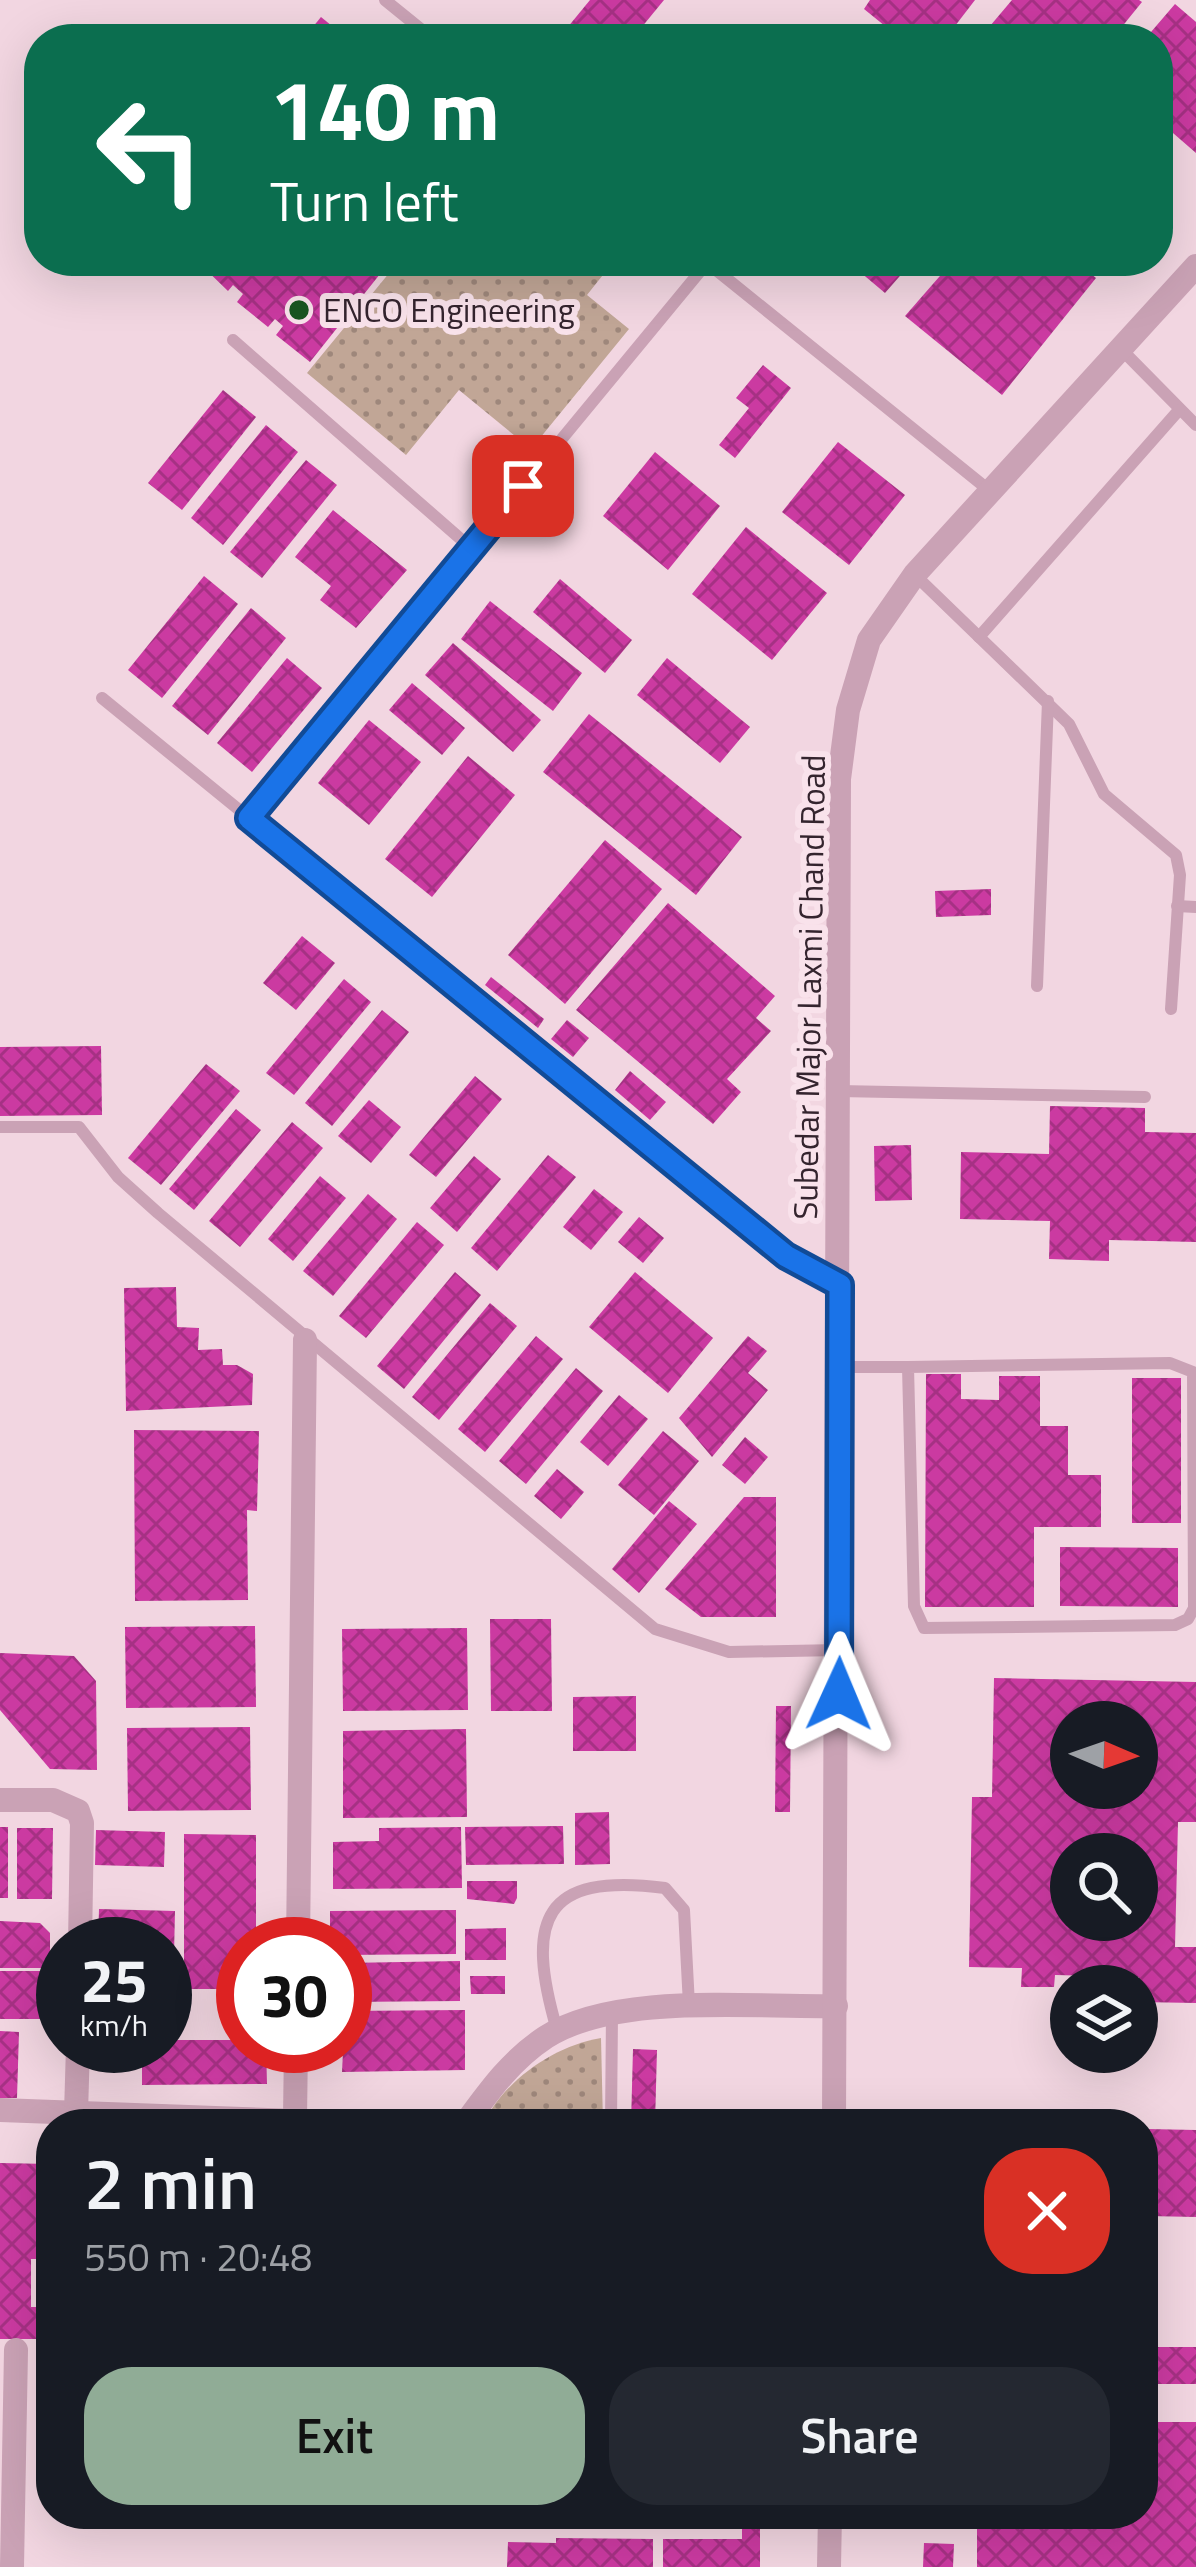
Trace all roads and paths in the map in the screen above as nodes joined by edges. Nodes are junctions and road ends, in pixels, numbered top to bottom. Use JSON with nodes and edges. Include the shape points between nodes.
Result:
{"nodes":[{"id":1,"x":386,"y":0,"type":"edge"},
{"id":2,"x":415,"y":24,"type":"edge"},
{"id":3,"x":1196,"y":266,"type":"edge"},
{"id":4,"x":694,"y":276,"type":"edge"},
{"id":5,"x":723,"y":276,"type":"edge"},
{"id":6,"x":233,"y":340,"type":"dead end"},
{"id":7,"x":1121,"y":349,"type":"junction"},
{"id":8,"x":1179,"y":410,"type":"junction"},
{"id":9,"x":1196,"y":425,"type":"edge"},
{"id":10,"x":991,"y":492,"type":"junction"},
{"id":11,"x":471,"y":548,"type":"junction"},
{"id":12,"x":915,"y":574,"type":"junction"},
{"id":13,"x":979,"y":637,"type":"junction"},
{"id":14,"x":102,"y":698,"type":"dead end"},
{"id":15,"x":1048,"y":701,"type":"junction"},
{"id":16,"x":249,"y":818,"type":"junction"},
{"id":17,"x":1178,"y":906,"type":"junction"},
{"id":18,"x":1196,"y":907,"type":"edge"},
{"id":19,"x":1037,"y":986,"type":"dead end"},
{"id":20,"x":1171,"y":1009,"type":"dead end"},
{"id":21,"x":839,"y":1091,"type":"junction"},
{"id":22,"x":1145,"y":1097,"type":"dead end"},
{"id":23,"x":0,"y":1127,"type":"edge"},
{"id":24,"x":840,"y":1285,"type":"junction"},
{"id":25,"x":305,"y":1340,"type":"junction"},
{"id":26,"x":840,"y":1367,"type":"junction"},
{"id":27,"x":908,"y":1367,"type":"junction"},
{"id":28,"x":840,"y":1650,"type":"junction"},
{"id":29,"x":0,"y":1800,"type":"edge"},
{"id":30,"x":80,"y":1917,"type":"edge"},
{"id":31,"x":298,"y":1917,"type":"edge"},
{"id":32,"x":836,"y":2006,"type":"junction"},
{"id":33,"x":689,"y":2009,"type":"junction"},
{"id":34,"x":611,"y":2013,"type":"junction"},
{"id":35,"x":558,"y":2031,"type":"junction"},
{"id":36,"x":77,"y":2073,"type":"edge"},
{"id":37,"x":296,"y":2073,"type":"edge"},
{"id":38,"x":76,"y":2109,"type":"edge"},
{"id":39,"x":296,"y":2109,"type":"edge"},
{"id":40,"x":476,"y":2109,"type":"edge"},
{"id":41,"x":611,"y":2109,"type":"edge"},
{"id":42,"x":834,"y":2109,"type":"edge"},
{"id":43,"x":0,"y":2110,"type":"edge"},
{"id":44,"x":36,"y":2111,"type":"edge"},
{"id":45,"x":16,"y":2350,"type":"dead end"},
{"id":46,"x":830,"y":2529,"type":"edge"},
{"id":47,"x":12,"y":2567,"type":"edge"},
{"id":48,"x":829,"y":2567,"type":"edge"}],
"edges":[{"from":1,"to":2,"type":"lane"},
{"from":3,"to":7,"type":"street","name":"Subedar Major Laxmi Chand Road"},
{"from":4,"to":11,"type":"lane"},
{"from":5,"to":10,"type":"lane"},
{"from":6,"to":11,"type":"lane"},
{"from":7,"to":8,"type":"lane"},
{"from":7,"to":10,"type":"street","name":"Subedar Major Laxmi Chand Road"},
{"from":8,"to":9,"type":"lane"},
{"from":8,"to":13,"type":"lane"},
{"from":10,"to":12,"type":"street","name":"Subedar Major Laxmi Chand Road"},
{"from":11,"to":16,"type":"lane"},
{"from":12,"to":13,"type":"lane"},
{"from":12,"to":21,"type":"street","name":"Subedar Major Laxmi Chand Road","via":[[869,640],[848,710],[839,779]]},
{"from":13,"to":15,"type":"lane"},
{"from":14,"to":16,"type":"lane"},
{"from":15,"to":17,"type":"lane","via":[[1069,724],[1104,794],[1176,855]]},
{"from":15,"to":19,"type":"lane"},
{"from":16,"to":24,"type":"lane","via":[[786,1256]]},
{"from":17,"to":18,"type":"lane"},
{"from":17,"to":20,"type":"lane"},
{"from":21,"to":22,"type":"lane"},
{"from":21,"to":24,"type":"street","name":"Subedar Major Laxmi Chand Road"},
{"from":23,"to":25,"type":"lane","via":[[79,1126],[118,1177]]},
{"from":24,"to":26,"type":"street","name":"Subedar Major Laxmi Chand Road"},
{"from":25,"to":28,"type":"lane","via":[[655,1629],[730,1652]]},
{"from":25,"to":31,"type":"street"},
{"from":26,"to":27,"type":"lane"},
{"from":26,"to":28,"type":"street","name":"Subedar Major Laxmi Chand Road"},
{"from":27,"to":27,"type":"lane","via":[[1170,1364],[1193,1372],[1195,1608],[1188,1619],[924,1628],[914,1606]]},
{"from":28,"to":32,"type":"street","name":"Subedar Major Laxmi Chand Road"},
{"from":29,"to":30,"type":"street","via":[[53,1800],[78,1811]]},
{"from":32,"to":33,"type":"street"},
{"from":32,"to":42,"type":"street","name":"Subedar Major Laxmi Chand Road"},
{"from":33,"to":34,"type":"street"},
{"from":33,"to":35,"type":"lane","via":[[684,1910],[665,1888],[626,1882],[568,1893],[551,1907],[548,1998]]},
{"from":34,"to":35,"type":"street"},
{"from":34,"to":41,"type":"lane"},
{"from":35,"to":40,"type":"street","via":[[505,2069]]},
{"from":36,"to":38,"type":"street"},
{"from":37,"to":39,"type":"street"},
{"from":43,"to":44,"type":"street"},
{"from":45,"to":47,"type":"street"},
{"from":46,"to":48,"type":"street"}]}
